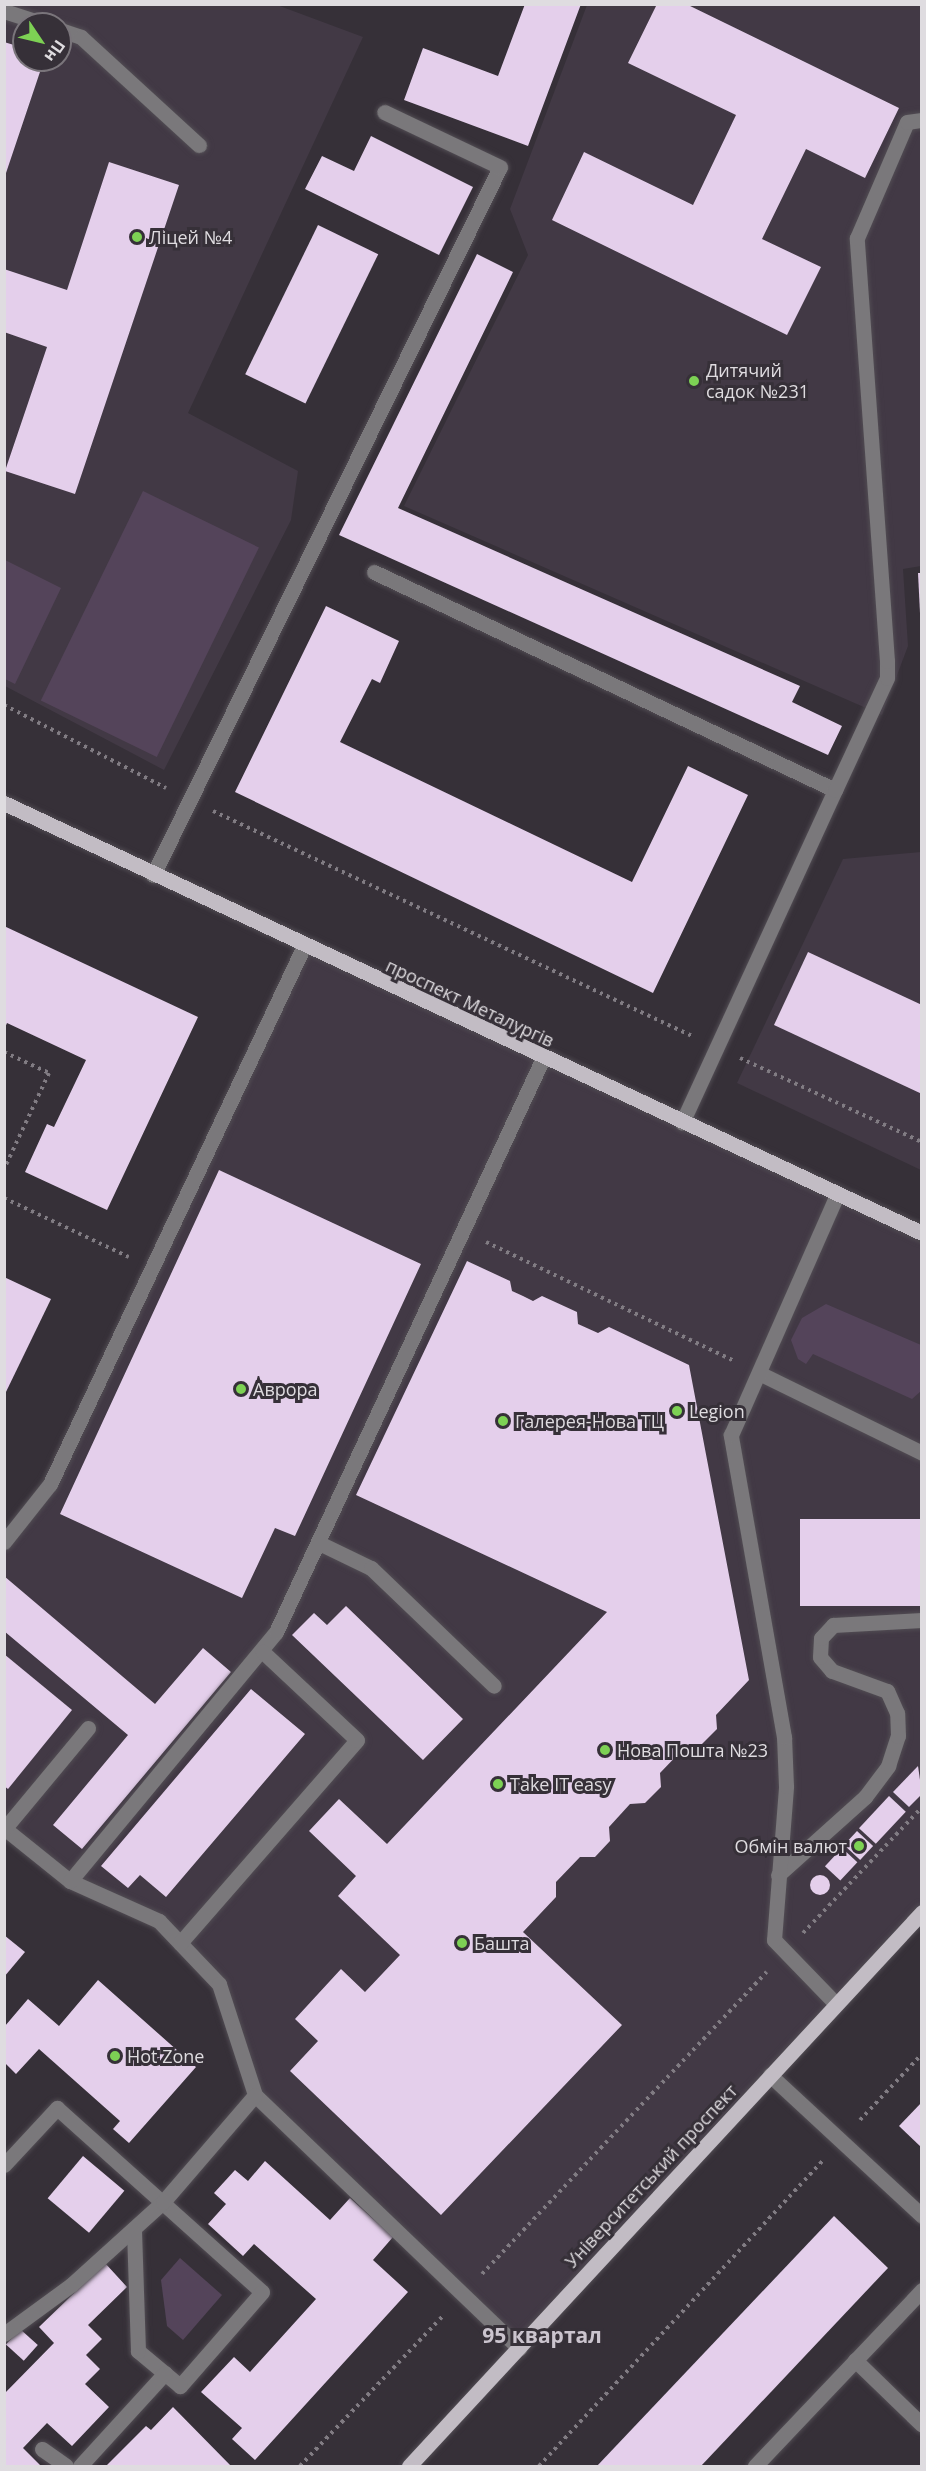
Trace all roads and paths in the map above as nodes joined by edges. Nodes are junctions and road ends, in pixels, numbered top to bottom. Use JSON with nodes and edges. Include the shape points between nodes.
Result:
{"nodes":[{"id":1,"x":72,"y":34,"type":"edge"},
{"id":2,"x":384,"y":112,"type":"dead end"},
{"id":3,"x":921,"y":120,"type":"edge"},
{"id":4,"x":199,"y":145,"type":"dead end"},
{"id":5,"x":374,"y":572,"type":"dead end"},
{"id":6,"x":4,"y":705,"type":"edge"},
{"id":7,"x":835,"y":790,"type":"junction"},
{"id":8,"x":189,"y":800,"type":"junction"},
{"id":9,"x":4,"y":803,"type":"edge"},
{"id":10,"x":153,"y":875,"type":"junction"},
{"id":11,"x":303,"y":948,"type":"junction"},
{"id":12,"x":717,"y":1047,"type":"junction"},
{"id":13,"x":4,"y":1052,"type":"edge"},
{"id":14,"x":543,"y":1058,"type":"junction"},
{"id":15,"x":682,"y":1123,"type":"junction"},
{"id":16,"x":921,"y":1142,"type":"edge"},
{"id":17,"x":4,"y":1169,"type":"edge"},
{"id":18,"x":837,"y":1195,"type":"junction"},
{"id":19,"x":4,"y":1198,"type":"edge"},
{"id":20,"x":464,"y":1227,"type":"junction"},
{"id":21,"x":921,"y":1233,"type":"edge"},
{"id":22,"x":153,"y":1268,"type":"junction"},
{"id":23,"x":759,"y":1373,"type":"junction"},
{"id":24,"x":921,"y":1453,"type":"edge"},
{"id":25,"x":4,"y":1542,"type":"edge"},
{"id":26,"x":319,"y":1543,"type":"junction"},
{"id":27,"x":921,"y":1620,"type":"edge"},
{"id":28,"x":263,"y":1652,"type":"junction"},
{"id":29,"x":494,"y":1686,"type":"dead end"},
{"id":30,"x":88,"y":1728,"type":"dead end"},
{"id":31,"x":921,"y":1807,"type":"edge"},
{"id":32,"x":5,"y":1828,"type":"edge"},
{"id":33,"x":778,"y":1875,"type":"junction"},
{"id":34,"x":70,"y":1881,"type":"junction"},
{"id":35,"x":921,"y":1912,"type":"edge"},
{"id":36,"x":180,"y":1943,"type":"junction"},
{"id":37,"x":783,"y":1955,"type":"junction"},
{"id":38,"x":836,"y":2004,"type":"junction"},
{"id":39,"x":921,"y":2054,"type":"edge"},
{"id":40,"x":770,"y":2075,"type":"junction"},
{"id":41,"x":255,"y":2095,"type":"junction"},
{"id":42,"x":841,"y":2141,"type":"junction"},
{"id":43,"x":4,"y":2165,"type":"edge"},
{"id":44,"x":163,"y":2202,"type":"junction"},
{"id":45,"x":921,"y":2216,"type":"edge"},
{"id":46,"x":134,"y":2229,"type":"junction"},
{"id":47,"x":921,"y":2290,"type":"edge"},
{"id":48,"x":463,"y":2295,"type":"junction"},
{"id":49,"x":4,"y":2334,"type":"edge"},
{"id":50,"x":519,"y":2348,"type":"junction"},
{"id":51,"x":855,"y":2360,"type":"junction"},
{"id":52,"x":165,"y":2373,"type":"junction"},
{"id":53,"x":921,"y":2425,"type":"edge"},
{"id":54,"x":42,"y":2449,"type":"dead end"},
{"id":55,"x":66,"y":2466,"type":"edge"},
{"id":56,"x":80,"y":2466,"type":"edge"},
{"id":57,"x":300,"y":2466,"type":"edge"},
{"id":58,"x":409,"y":2466,"type":"edge"},
{"id":59,"x":539,"y":2466,"type":"edge"},
{"id":60,"x":755,"y":2466,"type":"edge"}],
"edges":[{"from":1,"to":4,"type":"lane","via":[[81,37]]},
{"from":2,"to":8,"type":"lane","via":[[500,167]]},
{"from":3,"to":7,"type":"lane","via":[[907,122],[857,238],[887,669]]},
{"from":5,"to":7,"type":"lane"},
{"from":6,"to":8,"type":"path"},
{"from":7,"to":12,"type":"lane"},
{"from":8,"to":10,"type":"lane"},
{"from":8,"to":12,"type":"path"},
{"from":9,"to":10,"type":"main road","name":"проспект Металургів"},
{"from":10,"to":11,"type":"main road","name":"проспект Металургів"},
{"from":11,"to":14,"type":"main road","name":"проспект Металургів"},
{"from":11,"to":22,"type":"lane"},
{"from":12,"to":15,"type":"lane"},
{"from":12,"to":16,"type":"path"},
{"from":13,"to":17,"type":"path","via":[[49,1073]]},
{"from":14,"to":15,"type":"main road","name":"проспект Металургів"},
{"from":14,"to":20,"type":"lane"},
{"from":15,"to":18,"type":"main road","name":"проспект Металургів"},
{"from":18,"to":21,"type":"main road","name":"проспект Металургів"},
{"from":18,"to":23,"type":"lane"},
{"from":19,"to":22,"type":"path"},
{"from":20,"to":23,"type":"path"},
{"from":20,"to":26,"type":"lane"},
{"from":22,"to":25,"type":"lane","via":[[50,1484]]},
{"from":23,"to":24,"type":"lane"},
{"from":23,"to":33,"type":"lane","via":[[731,1435],[784,1737],[786,1786]]},
{"from":26,"to":28,"type":"lane"},
{"from":26,"to":29,"type":"lane","via":[[371,1568]]},
{"from":27,"to":33,"type":"lane","via":[[833,1624],[821,1638],[820,1657],[832,1671],[886,1691],[897,1713],[898,1736],[888,1766],[865,1797]]},
{"from":28,"to":34,"type":"lane"},
{"from":28,"to":36,"type":"lane","via":[[357,1740]]},
{"from":30,"to":32,"type":"lane"},
{"from":31,"to":37,"type":"path"},
{"from":32,"to":34,"type":"lane"},
{"from":33,"to":37,"type":"lane","via":[[772,1925]]},
{"from":34,"to":36,"type":"lane","via":[[159,1921]]},
{"from":35,"to":38,"type":"main road","name":"Університетський проспект"},
{"from":36,"to":41,"type":"lane","via":[[219,1984]]},
{"from":37,"to":38,"type":"lane"},
{"from":37,"to":48,"type":"path"},
{"from":38,"to":40,"type":"main road","name":"Університетський проспект"},
{"from":39,"to":42,"type":"path"},
{"from":40,"to":42,"type":"lane"},
{"from":40,"to":50,"type":"main road","name":"Університетський проспект"},
{"from":41,"to":44,"type":"lane"},
{"from":41,"to":48,"type":"lane"},
{"from":42,"to":45,"type":"lane"},
{"from":42,"to":59,"type":"path"},
{"from":43,"to":44,"type":"lane","via":[[57,2108]]},
{"from":44,"to":46,"type":"lane"},
{"from":44,"to":52,"type":"lane","via":[[262,2292],[180,2386]]},
{"from":46,"to":49,"type":"lane"},
{"from":46,"to":52,"type":"lane","via":[[138,2351]]},
{"from":47,"to":51,"type":"lane"},
{"from":48,"to":50,"type":"lane"},
{"from":48,"to":57,"type":"path"},
{"from":50,"to":58,"type":"main road","name":"Університетський проспект"},
{"from":51,"to":53,"type":"lane"},
{"from":51,"to":60,"type":"lane"},
{"from":52,"to":56,"type":"lane"},
{"from":54,"to":55,"type":"lane"}]}
